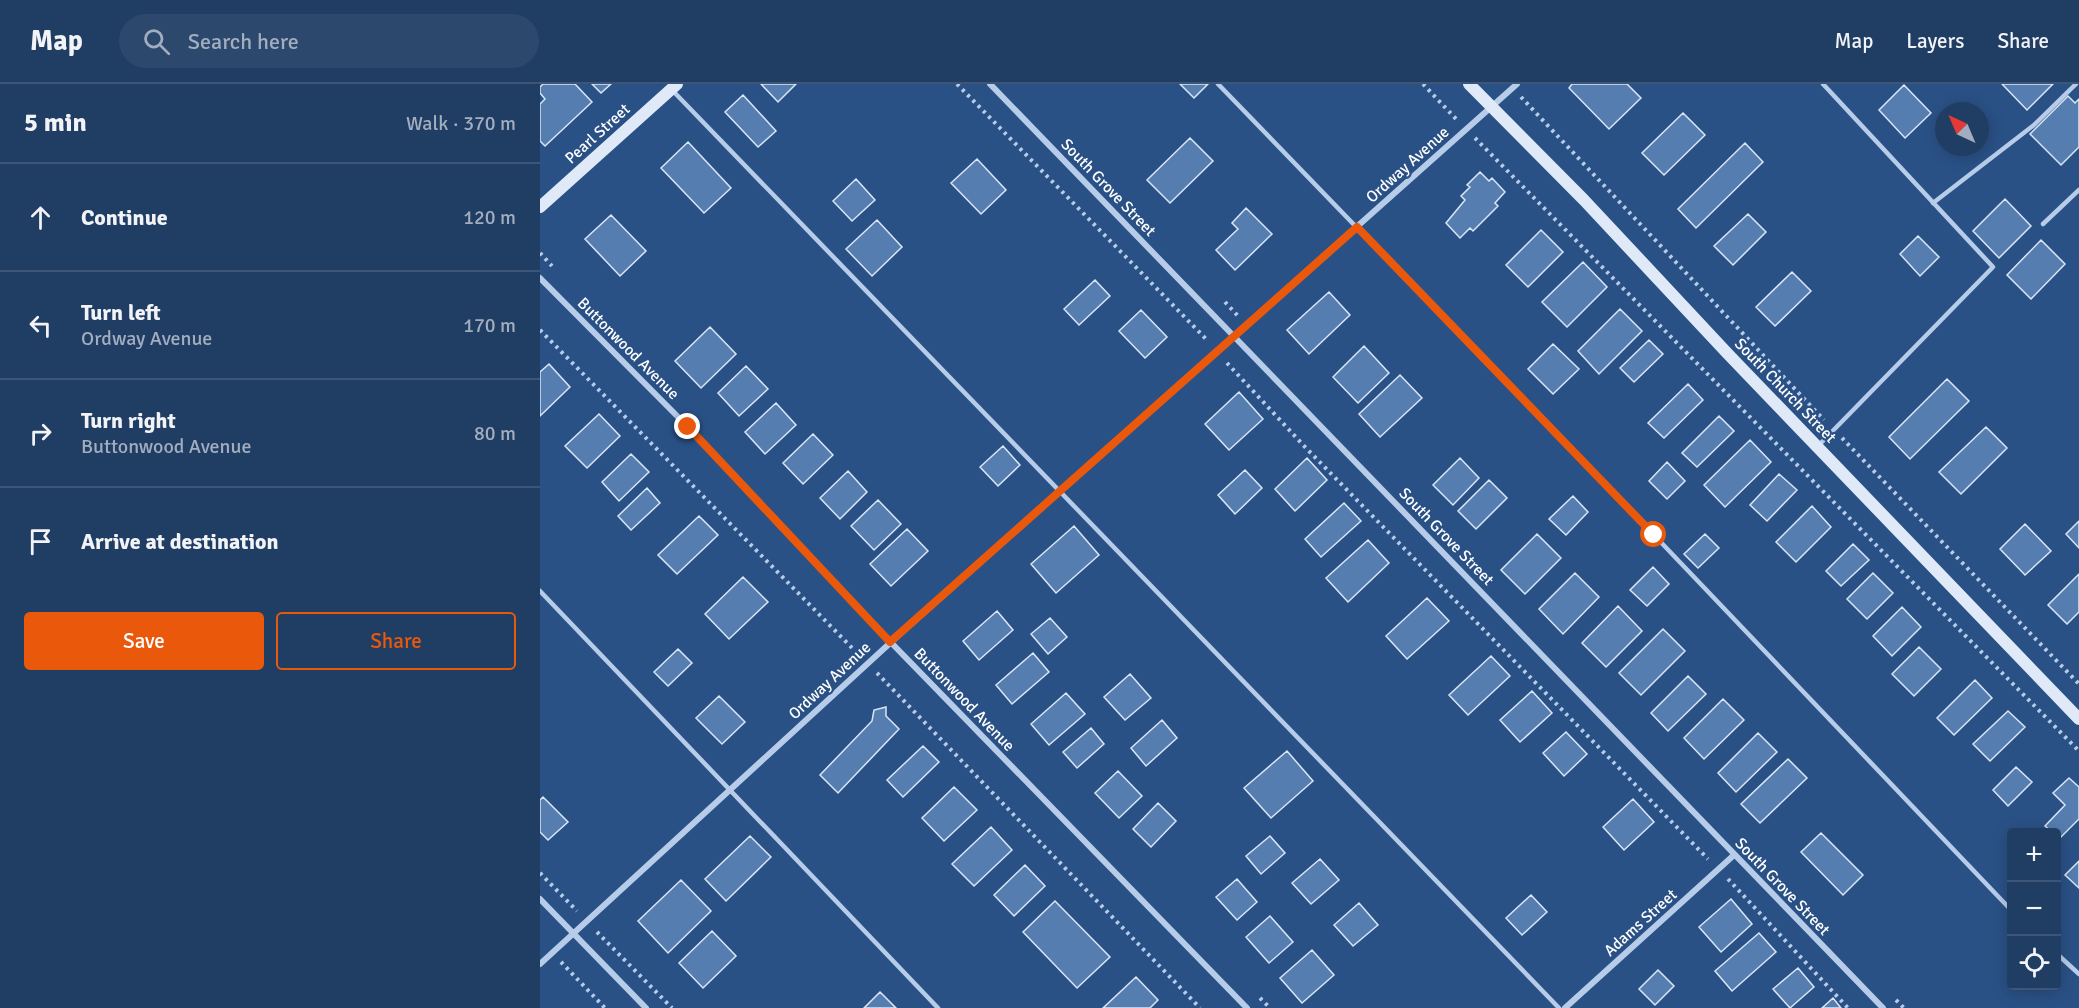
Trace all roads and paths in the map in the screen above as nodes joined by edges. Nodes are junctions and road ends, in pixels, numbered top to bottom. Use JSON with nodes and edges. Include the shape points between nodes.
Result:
{"nodes":[{"id":1,"x":957,"y":84,"type":"edge"},
{"id":2,"x":990,"y":84,"type":"edge"},
{"id":3,"x":1218,"y":84,"type":"edge"},
{"id":4,"x":1423,"y":84,"type":"edge"},
{"id":5,"x":1468,"y":84,"type":"edge"},
{"id":6,"x":1823,"y":84,"type":"edge"},
{"id":7,"x":2076,"y":84,"type":"edge"},
{"id":8,"x":1514,"y":86,"type":"edge"},
{"id":9,"x":674,"y":87,"type":"edge"},
{"id":10,"x":1491,"y":108,"type":"junction"},
{"id":11,"x":1466,"y":130,"type":"junction"},
{"id":12,"x":2079,"y":190,"type":"edge"},
{"id":13,"x":1933,"y":203,"type":"junction"},
{"id":14,"x":540,"y":207,"type":"edge"},
{"id":15,"x":2043,"y":224,"type":"dead end"},
{"id":16,"x":1357,"y":227,"type":"junction"},
{"id":17,"x":540,"y":278,"type":"edge"},
{"id":18,"x":1235,"y":336,"type":"junction"},
{"id":19,"x":1217,"y":352,"type":"junction"},
{"id":20,"x":1834,"y":430,"type":"junction"},
{"id":21,"x":1818,"y":446,"type":"junction"},
{"id":22,"x":1061,"y":490,"type":"junction"},
{"id":23,"x":540,"y":591,"type":"edge"},
{"id":24,"x":890,"y":642,"type":"junction"},
{"id":25,"x":2079,"y":684,"type":"edge"},
{"id":26,"x":2079,"y":719,"type":"edge"},
{"id":27,"x":2079,"y":751,"type":"edge"},
{"id":28,"x":730,"y":790,"type":"junction"},
{"id":29,"x":1734,"y":855,"type":"junction"},
{"id":30,"x":1719,"y":869,"type":"junction"},
{"id":31,"x":540,"y":873,"type":"edge"},
{"id":32,"x":540,"y":899,"type":"edge"},
{"id":33,"x":2007,"y":906,"type":"edge"},
{"id":34,"x":586,"y":921,"type":"junction"},
{"id":35,"x":573,"y":933,"type":"junction"},
{"id":36,"x":552,"y":953,"type":"junction"},
{"id":37,"x":2061,"y":958,"type":"edge"},
{"id":38,"x":540,"y":964,"type":"edge"},
{"id":39,"x":2079,"y":974,"type":"edge"},
{"id":40,"x":605,"y":1008,"type":"edge"},
{"id":41,"x":646,"y":1008,"type":"edge"},
{"id":42,"x":672,"y":1008,"type":"edge"},
{"id":43,"x":938,"y":1008,"type":"edge"},
{"id":44,"x":1247,"y":1008,"type":"edge"},
{"id":45,"x":1559,"y":1008,"type":"edge"},
{"id":46,"x":1565,"y":1008,"type":"edge"},
{"id":47,"x":1848,"y":1008,"type":"edge"},
{"id":48,"x":1883,"y":1008,"type":"edge"}],
"edges":[{"from":1,"to":19,"type":"path"},
{"from":2,"to":18,"type":"street","name":"South Grove Street"},
{"from":3,"to":16,"type":"lane"},
{"from":4,"to":11,"type":"path"},
{"from":5,"to":10,"type":"street","name":"South Church Street"},
{"from":6,"to":13,"type":"lane"},
{"from":7,"to":13,"type":"lane","via":[[2034,126]]},
{"from":8,"to":10,"type":"street","name":"Ordway Avenue"},
{"from":8,"to":20,"type":"path"},
{"from":9,"to":14,"type":"street","name":"Pearl Street"},
{"from":9,"to":22,"type":"lane"},
{"from":10,"to":11,"type":"street","name":"Ordway Avenue"},
{"from":10,"to":21,"type":"street","name":"South Church Street"},
{"from":11,"to":16,"type":"street","name":"Ordway Avenue"},
{"from":11,"to":27,"type":"path"},
{"from":12,"to":15,"type":"lane"},
{"from":13,"to":20,"type":"lane","via":[[1993,267]]},
{"from":16,"to":18,"type":"street","name":"Ordway Avenue"},
{"from":16,"to":33,"type":"lane"},
{"from":17,"to":24,"type":"street","name":"Buttonwood Avenue","via":[[688,427]]},
{"from":18,"to":19,"type":"street","name":"Ordway Avenue"},
{"from":18,"to":29,"type":"street","name":"South Grove Street"},
{"from":19,"to":22,"type":"street","name":"Ordway Avenue"},
{"from":19,"to":30,"type":"path","via":[[1305,447]]},
{"from":20,"to":21,"type":"lane"},
{"from":20,"to":25,"type":"path"},
{"from":21,"to":26,"type":"street","name":"South Church Street"},
{"from":22,"to":24,"type":"street","name":"Ordway Avenue"},
{"from":22,"to":45,"type":"lane"},
{"from":23,"to":28,"type":"lane"},
{"from":24,"to":28,"type":"street","name":"Ordway Avenue"},
{"from":24,"to":44,"type":"street","name":"Buttonwood Avenue"},
{"from":28,"to":34,"type":"street","name":"Ordway Avenue"},
{"from":28,"to":43,"type":"lane"},
{"from":29,"to":30,"type":"street","name":"Adams Street"},
{"from":29,"to":48,"type":"street","name":"South Grove Street"},
{"from":30,"to":46,"type":"street","name":"Adams Street"},
{"from":30,"to":47,"type":"path"},
{"from":31,"to":34,"type":"path"},
{"from":32,"to":35,"type":"street"},
{"from":34,"to":35,"type":"street","name":"Ordway Avenue"},
{"from":34,"to":42,"type":"path"},
{"from":35,"to":36,"type":"street","name":"Ordway Avenue"},
{"from":35,"to":41,"type":"street"},
{"from":36,"to":38,"type":"street","name":"Ordway Avenue"},
{"from":36,"to":40,"type":"path"},
{"from":37,"to":39,"type":"lane"}]}
